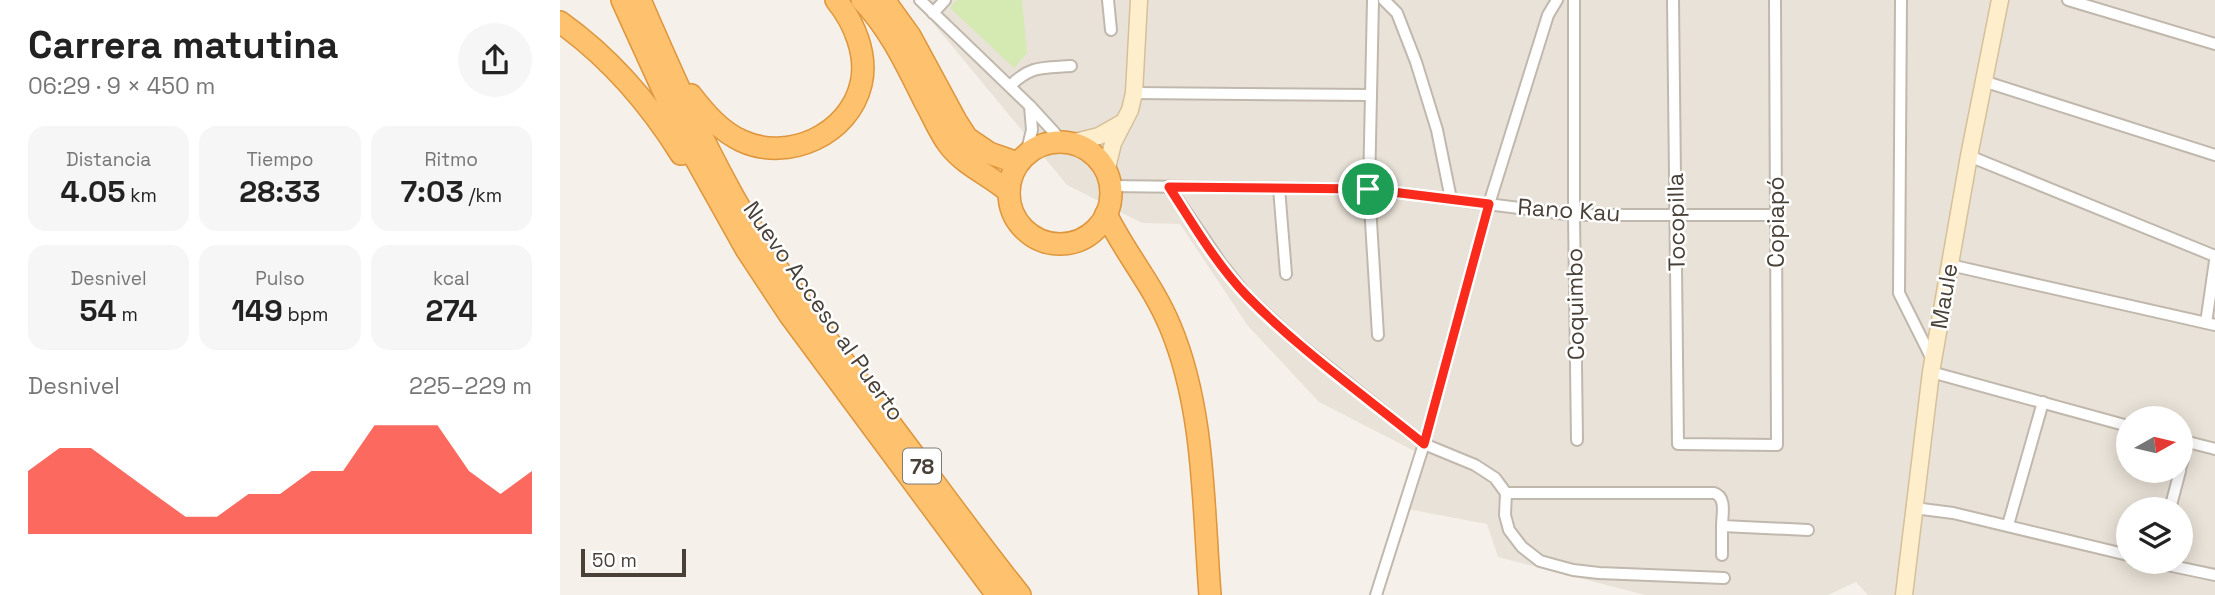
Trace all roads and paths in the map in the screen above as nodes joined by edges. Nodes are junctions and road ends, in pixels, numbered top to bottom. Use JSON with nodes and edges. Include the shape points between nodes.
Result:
{"nodes":[{"id":1,"x":622,"y":0,"type":"edge"},
{"id":2,"x":640,"y":0,"type":"edge"},
{"id":3,"x":836,"y":0,"type":"edge"},
{"id":4,"x":862,"y":0,"type":"edge"},
{"id":5,"x":884,"y":0,"type":"edge"},
{"id":6,"x":920,"y":0,"type":"edge"},
{"id":7,"x":945,"y":0,"type":"edge"},
{"id":8,"x":1108,"y":0,"type":"edge"},
{"id":9,"x":1139,"y":0,"type":"edge"},
{"id":10,"x":1373,"y":0,"type":"edge"},
{"id":11,"x":1384,"y":0,"type":"edge"},
{"id":12,"x":1557,"y":0,"type":"edge"},
{"id":13,"x":1574,"y":0,"type":"edge"},
{"id":14,"x":1673,"y":0,"type":"edge"},
{"id":15,"x":1775,"y":0,"type":"edge"},
{"id":16,"x":1901,"y":0,"type":"edge"},
{"id":17,"x":2000,"y":0,"type":"edge"},
{"id":18,"x":2068,"y":0,"type":"edge"},
{"id":19,"x":933,"y":13,"type":"junction"},
{"id":20,"x":560,"y":22,"type":"edge"},
{"id":21,"x":1111,"y":30,"type":"dead end"},
{"id":22,"x":2215,"y":44,"type":"edge"},
{"id":23,"x":665,"y":59,"type":"junction"},
{"id":24,"x":1071,"y":66,"type":"dead end"},
{"id":25,"x":1983,"y":82,"type":"junction"},
{"id":26,"x":1010,"y":86,"type":"junction"},
{"id":27,"x":1134,"y":93,"type":"junction"},
{"id":28,"x":1371,"y":95,"type":"junction"},
{"id":29,"x":1030,"y":106,"type":"junction"},
{"id":30,"x":1122,"y":122,"type":"junction"},
{"id":31,"x":1067,"y":143,"type":"junction"},
{"id":32,"x":2215,"y":155,"type":"edge"},
{"id":33,"x":1969,"y":156,"type":"junction"},
{"id":34,"x":1022,"y":159,"type":"junction"},
{"id":35,"x":1108,"y":179,"type":"junction"},
{"id":36,"x":1169,"y":187,"type":"junction"},
{"id":37,"x":1279,"y":188,"type":"junction"},
{"id":38,"x":1368,"y":189,"type":"junction"},
{"id":39,"x":1009,"y":192,"type":"junction"},
{"id":40,"x":1451,"y":199,"type":"junction"},
{"id":41,"x":1489,"y":204,"type":"junction"},
{"id":42,"x":1106,"y":214,"type":"junction"},
{"id":43,"x":1676,"y":214,"type":"junction"},
{"id":44,"x":1574,"y":215,"type":"junction"},
{"id":45,"x":1776,"y":215,"type":"junction"},
{"id":46,"x":729,"y":222,"type":"junction"},
{"id":47,"x":2215,"y":259,"type":"edge"},
{"id":48,"x":1950,"y":265,"type":"junction"},
{"id":49,"x":1286,"y":274,"type":"dead end"},
{"id":50,"x":2211,"y":324,"type":"edge"},
{"id":51,"x":1378,"y":335,"type":"dead end"},
{"id":52,"x":1932,"y":366,"type":"junction"},
{"id":53,"x":2043,"y":402,"type":"junction"},
{"id":54,"x":2116,"y":423,"type":"edge"},
{"id":55,"x":1577,"y":440,"type":"dead end"},
{"id":56,"x":2193,"y":443,"type":"edge"},
{"id":57,"x":1424,"y":444,"type":"junction"},
{"id":58,"x":1777,"y":445,"type":"joint"},
{"id":59,"x":2215,"y":449,"type":"edge"},
{"id":60,"x":1506,"y":493,"type":"junction"},
{"id":61,"x":1914,"y":508,"type":"junction"},
{"id":62,"x":2008,"y":525,"type":"junction"},
{"id":63,"x":1722,"y":526,"type":"junction"},
{"id":64,"x":1808,"y":530,"type":"dead end"},
{"id":65,"x":2116,"y":552,"type":"edge"},
{"id":66,"x":1722,"y":555,"type":"dead end"},
{"id":67,"x":2193,"y":570,"type":"edge"},
{"id":68,"x":2215,"y":575,"type":"edge"},
{"id":69,"x":1724,"y":578,"type":"dead end"},
{"id":70,"x":997,"y":595,"type":"edge"},
{"id":71,"x":1020,"y":595,"type":"edge"},
{"id":72,"x":1210,"y":595,"type":"edge"},
{"id":73,"x":1376,"y":595,"type":"edge"},
{"id":74,"x":1903,"y":595,"type":"edge"}],
"edges":[{"from":1,"to":46,"type":"highway","name":"Nuevo Acceso al Puerto","number":"78"},
{"from":2,"to":23,"type":"highway","name":"Nuevo Acceso al Puerto","number":"78"},
{"from":3,"to":23,"type":"highway","via":[[859,44],[862,83],[833,128],[799,146],[760,146],[727,132],[697,104]]},
{"from":4,"to":39,"type":"highway","via":[[898,50],[951,147]]},
{"from":5,"to":34,"type":"highway","via":[[910,36],[967,138],[989,153]]},
{"from":6,"to":19,"type":"street"},
{"from":7,"to":19,"type":"street"},
{"from":8,"to":21,"type":"street"},
{"from":9,"to":27,"type":"street"},
{"from":10,"to":28,"type":"street"},
{"from":11,"to":40,"type":"street","via":[[1397,13],[1416,62],[1437,130]]},
{"from":12,"to":41,"type":"street","via":[[1548,15]]},
{"from":13,"to":44,"type":"street","name":"Coquimbo"},
{"from":14,"to":43,"type":"street","name":"Tocopilla"},
{"from":15,"to":45,"type":"street","name":"Copiapó"},
{"from":16,"to":52,"type":"street","via":[[1899,293]]},
{"from":17,"to":25,"type":"street","name":"Maule"},
{"from":18,"to":22,"type":"street"},
{"from":19,"to":26,"type":"street"},
{"from":20,"to":46,"type":"highway","via":[[627,81]]},
{"from":23,"to":71,"type":"highway","name":"Nuevo Acceso al Puerto","number":"78","via":[[734,198],[794,293]]},
{"from":24,"to":26,"type":"street","via":[[1028,70]]},
{"from":25,"to":32,"type":"street"},
{"from":25,"to":33,"type":"street","name":"Maule"},
{"from":26,"to":29,"type":"street"},
{"from":27,"to":28,"type":"street"},
{"from":27,"to":30,"type":"street"},
{"from":28,"to":38,"type":"street"},
{"from":29,"to":31,"type":"street"},
{"from":29,"to":34,"type":"street","via":[[1032,130]]},
{"from":30,"to":31,"type":"street","via":[[1093,139]]},
{"from":30,"to":35,"type":"street","via":[[1113,143]]},
{"from":31,"to":34,"type":"highway","via":[[1043,145]]},
{"from":31,"to":35,"type":"highway","via":[[1092,153]]},
{"from":33,"to":47,"type":"street"},
{"from":33,"to":48,"type":"street","name":"Maule"},
{"from":34,"to":39,"type":"highway","via":[[1013,172]]},
{"from":35,"to":36,"type":"street","name":"Rano Kau"},
{"from":35,"to":42,"type":"highway"},
{"from":36,"to":37,"type":"street","name":"Rano Kau"},
{"from":36,"to":57,"type":"street","via":[[1246,295],[1293,339]]},
{"from":37,"to":38,"type":"street","name":"Rano Kau"},
{"from":37,"to":49,"type":"street"},
{"from":38,"to":40,"type":"street","name":"Rano Kau"},
{"from":38,"to":51,"type":"street"},
{"from":39,"to":42,"type":"highway","via":[[1020,225],[1049,243],[1083,239]]},
{"from":40,"to":41,"type":"street","name":"Rano Kau"},
{"from":41,"to":44,"type":"street","name":"Rano Kau"},
{"from":41,"to":57,"type":"street"},
{"from":42,"to":72,"type":"highway","via":[[1159,301],[1187,373],[1197,428]]},
{"from":43,"to":44,"type":"street","name":"Rano Kau"},
{"from":43,"to":45,"type":"street","name":"Rano Kau"},
{"from":43,"to":58,"type":"street","name":"Tocopilla","via":[[1678,444]]},
{"from":44,"to":55,"type":"street","name":"Coquimbo"},
{"from":45,"to":58,"type":"street","name":"Copiapó"},
{"from":46,"to":70,"type":"highway","name":"Nuevo Acceso al Puerto","number":"78","via":[[789,314]]},
{"from":47,"to":50,"type":"street"},
{"from":48,"to":50,"type":"street"},
{"from":48,"to":52,"type":"street","name":"Maule"},
{"from":52,"to":53,"type":"street"},
{"from":52,"to":61,"type":"street","name":"Maule"},
{"from":53,"to":54,"type":"street"},
{"from":53,"to":62,"type":"street"},
{"from":56,"to":59,"type":"street"},
{"from":57,"to":60,"type":"street","via":[[1475,465],[1495,478]]},
{"from":57,"to":73,"type":"street"},
{"from":60,"to":63,"type":"street","via":[[1714,493],[1723,500]]},
{"from":60,"to":69,"type":"street","via":[[1509,530],[1522,548],[1540,561],[1599,573]]},
{"from":61,"to":62,"type":"street"},
{"from":61,"to":74,"type":"street","name":"Maule"},
{"from":62,"to":65,"type":"street"},
{"from":63,"to":64,"type":"street"},
{"from":63,"to":66,"type":"street"},
{"from":67,"to":68,"type":"street"}]}
